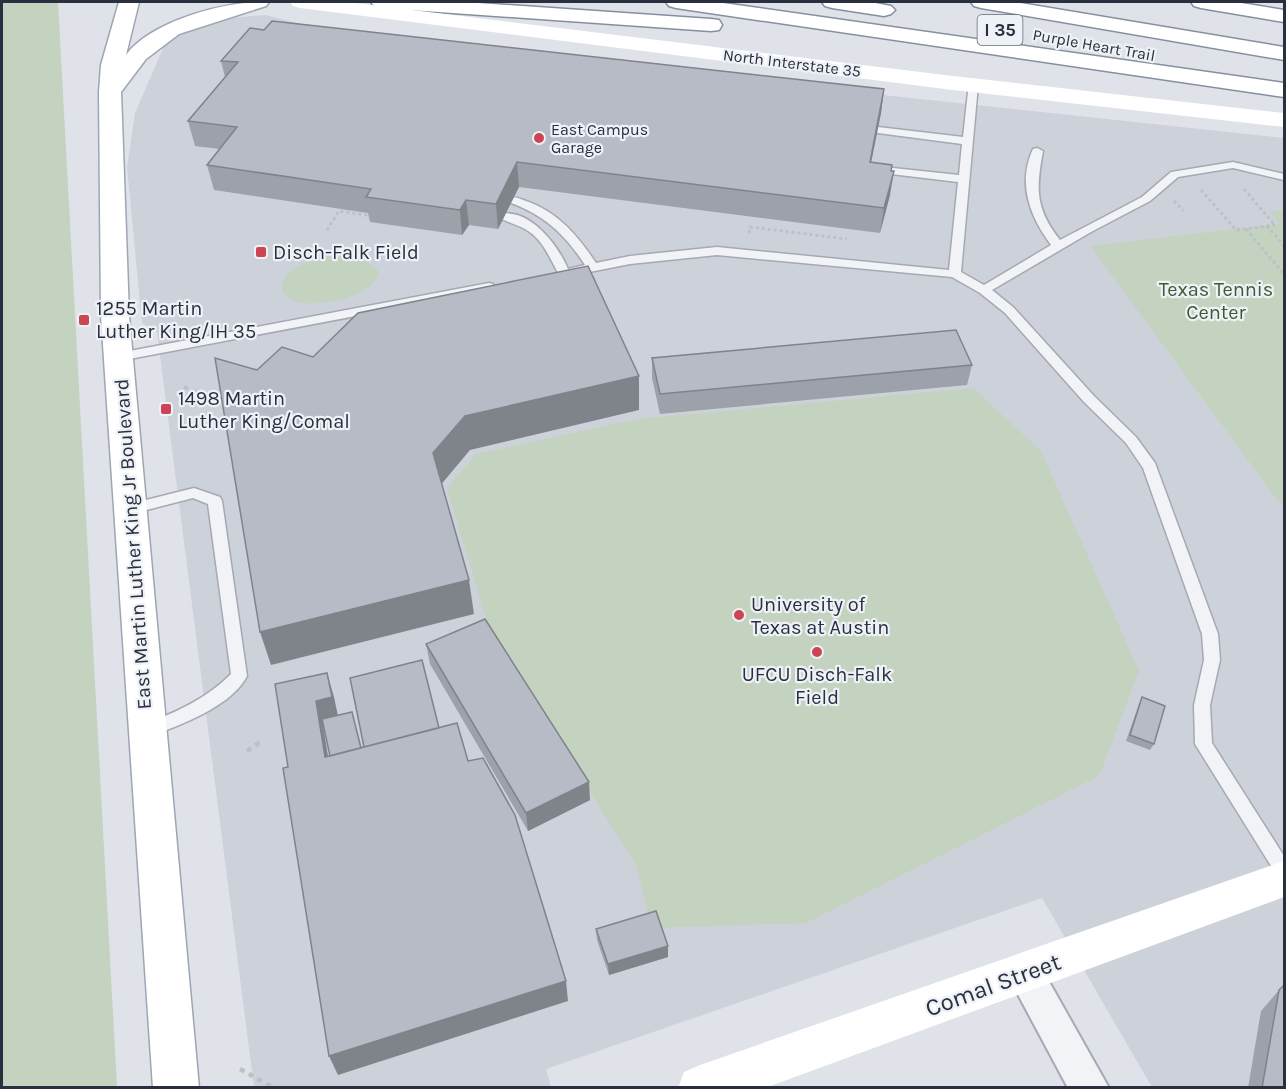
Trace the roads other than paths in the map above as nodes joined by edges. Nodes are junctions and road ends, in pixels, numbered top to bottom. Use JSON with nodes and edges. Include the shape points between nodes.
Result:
{"nodes":[{"id":1,"x":129,"y":2,"type":"edge"},
{"id":2,"x":259,"y":2,"type":"edge"},
{"id":3,"x":300,"y":2,"type":"edge"},
{"id":4,"x":381,"y":2,"type":"edge"},
{"id":5,"x":676,"y":2,"type":"edge"},
{"id":6,"x":832,"y":2,"type":"edge"},
{"id":7,"x":981,"y":2,"type":"edge"},
{"id":8,"x":1056,"y":2,"type":"edge"},
{"id":9,"x":1201,"y":2,"type":"edge"},
{"id":10,"x":1020,"y":9,"type":"junction"},
{"id":11,"x":1284,"y":16,"type":"edge"},
{"id":12,"x":1284,"y":42,"type":"edge"},
{"id":13,"x":963,"y":45,"type":"junction"},
{"id":14,"x":1284,"y":54,"type":"edge"},
{"id":15,"x":1163,"y":65,"type":"junction"},
{"id":16,"x":1284,"y":66,"type":"edge"},
{"id":17,"x":1284,"y":77,"type":"edge"},
{"id":18,"x":973,"y":85,"type":"junction"},
{"id":19,"x":1284,"y":90,"type":"edge"},
{"id":20,"x":110,"y":92,"type":"junction"},
{"id":21,"x":1284,"y":120,"type":"edge"},
{"id":22,"x":878,"y":130,"type":"edge"},
{"id":23,"x":967,"y":141,"type":"junction"},
{"id":24,"x":1037,"y":151,"type":"dead end"},
{"id":25,"x":871,"y":168,"type":"edge"},
{"id":26,"x":1284,"y":177,"type":"edge"},
{"id":27,"x":964,"y":179,"type":"junction"},
{"id":28,"x":512,"y":200,"type":"edge"},
{"id":29,"x":504,"y":216,"type":"edge"},
{"id":30,"x":1058,"y":246,"type":"junction"},
{"id":31,"x":592,"y":267,"type":"junction"},
{"id":32,"x":955,"y":274,"type":"junction"},
{"id":33,"x":508,"y":283,"type":"edge"},
{"id":34,"x":984,"y":290,"type":"junction"},
{"id":35,"x":119,"y":357,"type":"junction"},
{"id":36,"x":131,"y":509,"type":"junction"},
{"id":37,"x":148,"y":730,"type":"junction"},
{"id":38,"x":1284,"y":871,"type":"edge"},
{"id":39,"x":1284,"y":879,"type":"edge"},
{"id":40,"x":1025,"y":974,"type":"junction"},
{"id":41,"x":711,"y":1086,"type":"edge"},
{"id":42,"x":176,"y":1088,"type":"edge"},
{"id":43,"x":1090,"y":1088,"type":"edge"}],
"edges":[{"from":1,"to":20,"type":"main road","name":"East Martin Luther King Jr Boulevard","via":[[112,65]]},
{"from":2,"to":20,"type":"main road","via":[[171,29],[138,54]]},
{"from":3,"to":18,"type":"main road","name":"North Interstate 35"},
{"from":4,"to":13,"type":"main road"},
{"from":5,"to":13,"type":"main road"},
{"from":6,"to":15,"type":"main road","name":"Purple Heart Trail","number":"I 35"},
{"from":7,"to":10,"type":"main road","name":"Purple Heart Trail","number":"I 35"},
{"from":8,"to":12,"type":"main road","name":"Purple Heart Trail"},
{"from":9,"to":11,"type":"main road"},
{"from":10,"to":14,"type":"main road","name":"Purple Heart Trail","number":"I 35"},
{"from":10,"to":16,"type":"main road"},
{"from":13,"to":15,"type":"main road"},
{"from":15,"to":17,"type":"main road","name":"Purple Heart Trail","number":"I 35"},
{"from":15,"to":19,"type":"main road"},
{"from":18,"to":21,"type":"main road","name":"North Interstate 35"},
{"from":18,"to":23,"type":"lane"},
{"from":20,"to":35,"type":"main road","name":"East Martin Luther King Jr Boulevard"},
{"from":22,"to":23,"type":"lane"},
{"from":23,"to":27,"type":"lane"},
{"from":24,"to":30,"type":"lane","via":[[1030,192],[1040,224]]},
{"from":25,"to":27,"type":"lane"},
{"from":26,"to":30,"type":"lane","via":[[1233,165],[1175,174],[1146,199]]},
{"from":27,"to":32,"type":"lane"},
{"from":28,"to":31,"type":"lane","via":[[559,222]]},
{"from":29,"to":31,"type":"lane","via":[[526,223],[545,237],[559,274]]},
{"from":30,"to":34,"type":"lane"},
{"from":31,"to":32,"type":"lane","via":[[717,251]]},
{"from":32,"to":34,"type":"lane"},
{"from":33,"to":35,"type":"lane"},
{"from":34,"to":38,"type":"lane","via":[[1009,310],[1131,440],[1150,467],[1210,634],[1212,660],[1202,705],[1204,744]]},
{"from":35,"to":36,"type":"main road","name":"East Martin Luther King Jr Boulevard"},
{"from":36,"to":37,"type":"main road","name":"East Martin Luther King Jr Boulevard"},
{"from":36,"to":37,"type":"lane","via":[[194,493],[215,501],[239,676],[223,694],[185,717]]},
{"from":37,"to":42,"type":"main road","name":"East Martin Luther King Jr Boulevard"},
{"from":39,"to":40,"type":"main road","name":"Comal Street"},
{"from":40,"to":41,"type":"main road","name":"Comal Street"},
{"from":40,"to":43,"type":"street"}]}
